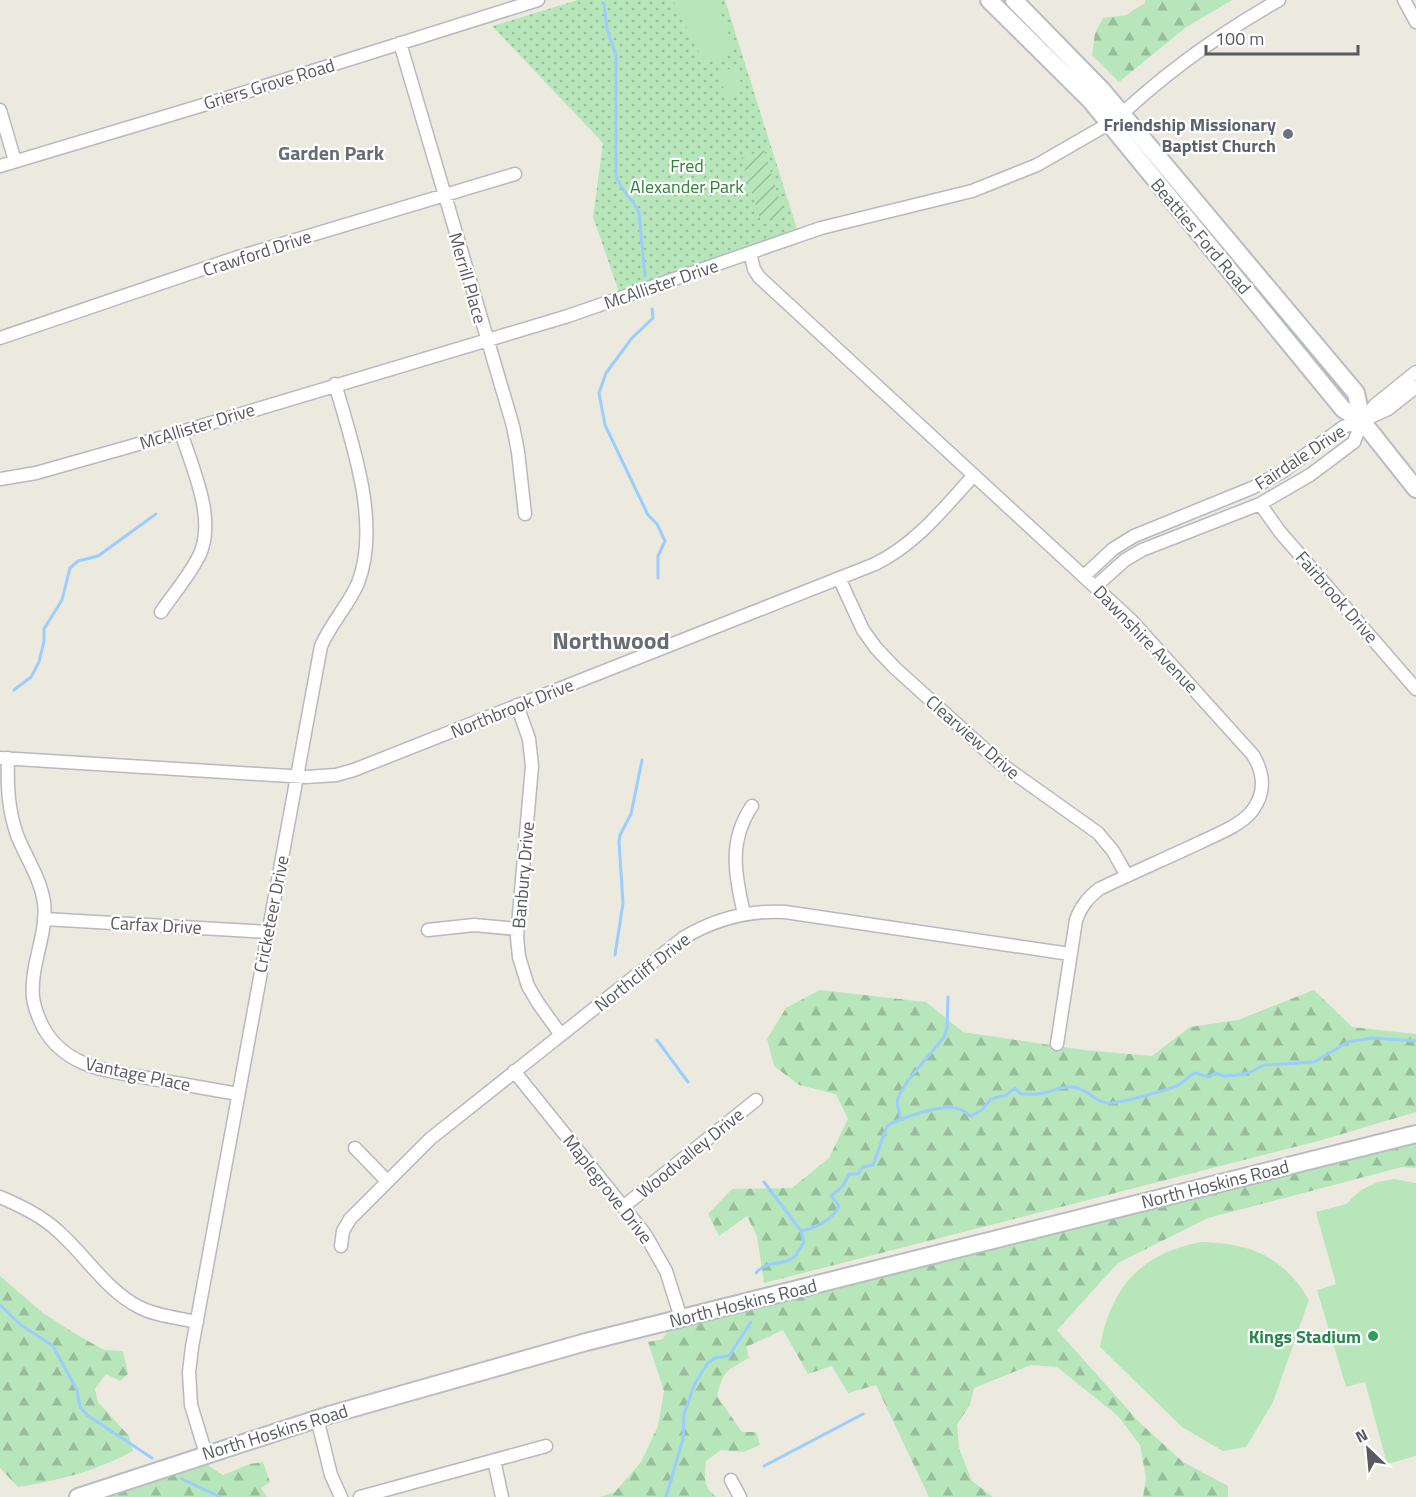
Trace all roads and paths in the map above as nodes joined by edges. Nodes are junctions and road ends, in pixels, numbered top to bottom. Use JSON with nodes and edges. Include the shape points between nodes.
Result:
{"nodes":[{"id":1,"x":538,"y":0,"type":"edge"},
{"id":2,"x":989,"y":0,"type":"edge"},
{"id":3,"x":1014,"y":0,"type":"edge"},
{"id":4,"x":1279,"y":0,"type":"edge"},
{"id":5,"x":1404,"y":0,"type":"edge"},
{"id":6,"x":1416,"y":22,"type":"edge"},
{"id":7,"x":400,"y":44,"type":"junction"},
{"id":8,"x":0,"y":110,"type":"edge"},
{"id":9,"x":1115,"y":120,"type":"junction"},
{"id":10,"x":15,"y":161,"type":"junction"},
{"id":11,"x":0,"y":166,"type":"edge"},
{"id":12,"x":516,"y":174,"type":"dead end"},
{"id":13,"x":444,"y":195,"type":"junction"},
{"id":14,"x":750,"y":253,"type":"junction"},
{"id":15,"x":0,"y":338,"type":"edge"},
{"id":16,"x":486,"y":340,"type":"junction"},
{"id":17,"x":1416,"y":372,"type":"edge"},
{"id":18,"x":335,"y":384,"type":"junction"},
{"id":19,"x":1416,"y":387,"type":"edge"},
{"id":20,"x":1362,"y":421,"type":"junction"},
{"id":21,"x":181,"y":432,"type":"junction"},
{"id":22,"x":974,"y":475,"type":"junction"},
{"id":23,"x":0,"y":479,"type":"edge"},
{"id":24,"x":1269,"y":479,"type":"junction"},
{"id":25,"x":1416,"y":489,"type":"edge"},
{"id":26,"x":1277,"y":495,"type":"junction"},
{"id":27,"x":1260,"y":504,"type":"junction"},
{"id":28,"x":1192,"y":513,"type":"junction"},
{"id":29,"x":525,"y":514,"type":"dead end"},
{"id":30,"x":1197,"y":528,"type":"junction"},
{"id":31,"x":1084,"y":576,"type":"junction"},
{"id":32,"x":839,"y":578,"type":"junction"},
{"id":33,"x":1096,"y":586,"type":"junction"},
{"id":34,"x":161,"y":612,"type":"dead end"},
{"id":35,"x":1416,"y":689,"type":"edge"},
{"id":36,"x":517,"y":705,"type":"junction"},
{"id":37,"x":4,"y":758,"type":"edge"},
{"id":38,"x":297,"y":777,"type":"junction"},
{"id":39,"x":752,"y":806,"type":"dead end"},
{"id":40,"x":1127,"y":876,"type":"junction"},
{"id":41,"x":744,"y":914,"type":"junction"},
{"id":42,"x":44,"y":919,"type":"junction"},
{"id":43,"x":517,"y":929,"type":"junction"},
{"id":44,"x":428,"y":930,"type":"dead end"},
{"id":45,"x":268,"y":932,"type":"junction"},
{"id":46,"x":1070,"y":954,"type":"junction"},
{"id":47,"x":561,"y":1035,"type":"junction"},
{"id":48,"x":1057,"y":1044,"type":"dead end"},
{"id":49,"x":514,"y":1071,"type":"junction"},
{"id":50,"x":238,"y":1094,"type":"junction"},
{"id":51,"x":756,"y":1100,"type":"dead end"},
{"id":52,"x":1416,"y":1134,"type":"edge"},
{"id":53,"x":355,"y":1148,"type":"dead end"},
{"id":54,"x":387,"y":1181,"type":"junction"},
{"id":55,"x":0,"y":1197,"type":"edge"},
{"id":56,"x":623,"y":1207,"type":"junction"},
{"id":57,"x":341,"y":1246,"type":"dead end"},
{"id":58,"x":681,"y":1318,"type":"junction"},
{"id":59,"x":197,"y":1322,"type":"junction"},
{"id":60,"x":317,"y":1418,"type":"junction"},
{"id":61,"x":546,"y":1446,"type":"dead end"},
{"id":62,"x":206,"y":1454,"type":"junction"},
{"id":63,"x":494,"y":1460,"type":"junction"},
{"id":64,"x":731,"y":1480,"type":"dead end"},
{"id":65,"x":78,"y":1497,"type":"edge"},
{"id":66,"x":341,"y":1497,"type":"edge"},
{"id":67,"x":360,"y":1497,"type":"edge"},
{"id":68,"x":502,"y":1497,"type":"edge"},
{"id":69,"x":740,"y":1497,"type":"edge"}],
"edges":[{"from":1,"to":7,"type":"street","name":"Griers Grove Road"},
{"from":2,"to":9,"type":"street","name":"Beatties Ford Road"},
{"from":3,"to":9,"type":"street","name":"Beatties Ford Road","via":[[1101,89]]},
{"from":4,"to":9,"type":"street","name":"McAllister Drive","via":[[1201,48]]},
{"from":5,"to":6,"type":"street"},
{"from":7,"to":10,"type":"street","name":"Griers Grove Road"},
{"from":7,"to":13,"type":"street","name":"Merrill Place"},
{"from":8,"to":10,"type":"street"},
{"from":9,"to":14,"type":"street","name":"McAllister Drive","via":[[1053,157],[990,185],[821,228]]},
{"from":9,"to":20,"type":"street","name":"Beatties Ford Road","via":[[1356,393]]},
{"from":10,"to":11,"type":"street","name":"Griers Grove Road"},
{"from":12,"to":13,"type":"street","name":"Crawford Drive"},
{"from":13,"to":15,"type":"street","name":"Crawford Drive","via":[[235,258]]},
{"from":13,"to":16,"type":"street","name":"Merrill Place"},
{"from":14,"to":16,"type":"street","name":"McAllister Drive"},
{"from":14,"to":22,"type":"street","name":"Dawnshire Avenue","via":[[759,277]]},
{"from":16,"to":18,"type":"street","name":"McAllister Drive"},
{"from":16,"to":29,"type":"street","name":"Merrill Place","via":[[513,426]]},
{"from":17,"to":20,"type":"street","via":[[1375,405]]},
{"from":18,"to":21,"type":"street","name":"McAllister Drive"},
{"from":18,"to":38,"type":"street","name":"Cricketeer Drive","via":[[362,485],[366,542],[357,585],[321,646]]},
{"from":19,"to":20,"type":"street","via":[[1388,409]]},
{"from":20,"to":24,"type":"street","name":"Fairdale Drive","via":[[1343,427]]},
{"from":20,"to":25,"type":"street","name":"Beatties Ford Road"},
{"from":20,"to":26,"type":"street","name":"Fairdale Drive","via":[[1354,442]]},
{"from":21,"to":23,"type":"street","name":"McAllister Drive","via":[[36,473]]},
{"from":21,"to":34,"type":"street","via":[[205,513],[206,532],[192,569]]},
{"from":22,"to":31,"type":"street","name":"Dawnshire Avenue"},
{"from":22,"to":32,"type":"street","name":"Northbrook Drive","via":[[911,541],[884,559]]},
{"from":24,"to":26,"type":"street"},
{"from":24,"to":28,"type":"street","name":"Fairdale Drive"},
{"from":26,"to":27,"type":"street","name":"Fairdale Drive"},
{"from":27,"to":30,"type":"street","name":"Fairdale Drive"},
{"from":27,"to":35,"type":"street","name":"Fairbrook Drive"},
{"from":28,"to":30,"type":"street"},
{"from":28,"to":31,"type":"street","name":"Fairdale Drive","via":[[1134,536]]},
{"from":30,"to":33,"type":"street","name":"Fairdale Drive","via":[[1125,560]]},
{"from":31,"to":33,"type":"street","name":"Dawnshire Avenue"},
{"from":32,"to":36,"type":"street","name":"Northbrook Drive"},
{"from":32,"to":40,"type":"street","name":"Clearview Drive","via":[[863,630],[895,668],[1001,764],[1098,833]]},
{"from":33,"to":40,"type":"street","name":"Dawnshire Avenue","via":[[1238,737],[1253,755],[1262,775],[1256,805],[1243,820]]},
{"from":36,"to":38,"type":"street","name":"Northbrook Drive","via":[[354,770]]},
{"from":36,"to":43,"type":"street","name":"Banbury Drive","via":[[529,739],[532,766]]},
{"from":37,"to":38,"type":"street","name":"Northbrook Drive"},
{"from":37,"to":42,"type":"street","name":"Vantage Place","via":[[11,814],[39,879]]},
{"from":38,"to":45,"type":"street","name":"Cricketeer Drive"},
{"from":39,"to":41,"type":"street","via":[[736,838],[736,867]]},
{"from":40,"to":46,"type":"street","name":"Dawnshire Avenue","via":[[1089,897],[1076,920]]},
{"from":41,"to":46,"type":"street","name":"Northcliff Drive","via":[[785,912]]},
{"from":41,"to":47,"type":"street","name":"Northcliff Drive","via":[[700,928],[683,938]]},
{"from":42,"to":45,"type":"street","name":"Carfax Drive"},
{"from":42,"to":50,"type":"street","name":"Vantage Place","via":[[33,976],[34,1005],[46,1033],[61,1050],[93,1068]]},
{"from":43,"to":44,"type":"street","via":[[474,925]]},
{"from":43,"to":47,"type":"street","name":"Banbury Drive","via":[[519,957],[528,986]]},
{"from":45,"to":50,"type":"street","name":"Cricketeer Drive"},
{"from":46,"to":48,"type":"street","name":"Dawnshire Avenue"},
{"from":47,"to":49,"type":"street","name":"Northcliff Drive"},
{"from":49,"to":54,"type":"street","name":"Northcliff Drive","via":[[430,1139]]},
{"from":49,"to":56,"type":"street","name":"Maplegrove Drive"},
{"from":50,"to":59,"type":"street","name":"Cricketeer Drive"},
{"from":51,"to":56,"type":"street","name":"Woodvalley Drive"},
{"from":52,"to":58,"type":"street","name":"North Hoskins Road"},
{"from":53,"to":54,"type":"street"},
{"from":54,"to":57,"type":"street","name":"Northcliff Drive","via":[[350,1219]]},
{"from":55,"to":59,"type":"street","via":[[27,1209],[58,1231],[127,1300],[146,1310]]},
{"from":56,"to":58,"type":"street","name":"Maplegrove Drive","via":[[657,1254]]},
{"from":58,"to":60,"type":"street","name":"North Hoskins Road"},
{"from":59,"to":62,"type":"street","name":"Cricketeer Drive","via":[[189,1385],[195,1425]]},
{"from":60,"to":62,"type":"street","name":"North Hoskins Road"},
{"from":60,"to":66,"type":"street","via":[[331,1475]]},
{"from":61,"to":63,"type":"street"},
{"from":62,"to":65,"type":"street","name":"North Hoskins Road"},
{"from":63,"to":67,"type":"street"},
{"from":63,"to":68,"type":"street"},
{"from":64,"to":69,"type":"street"}]}
